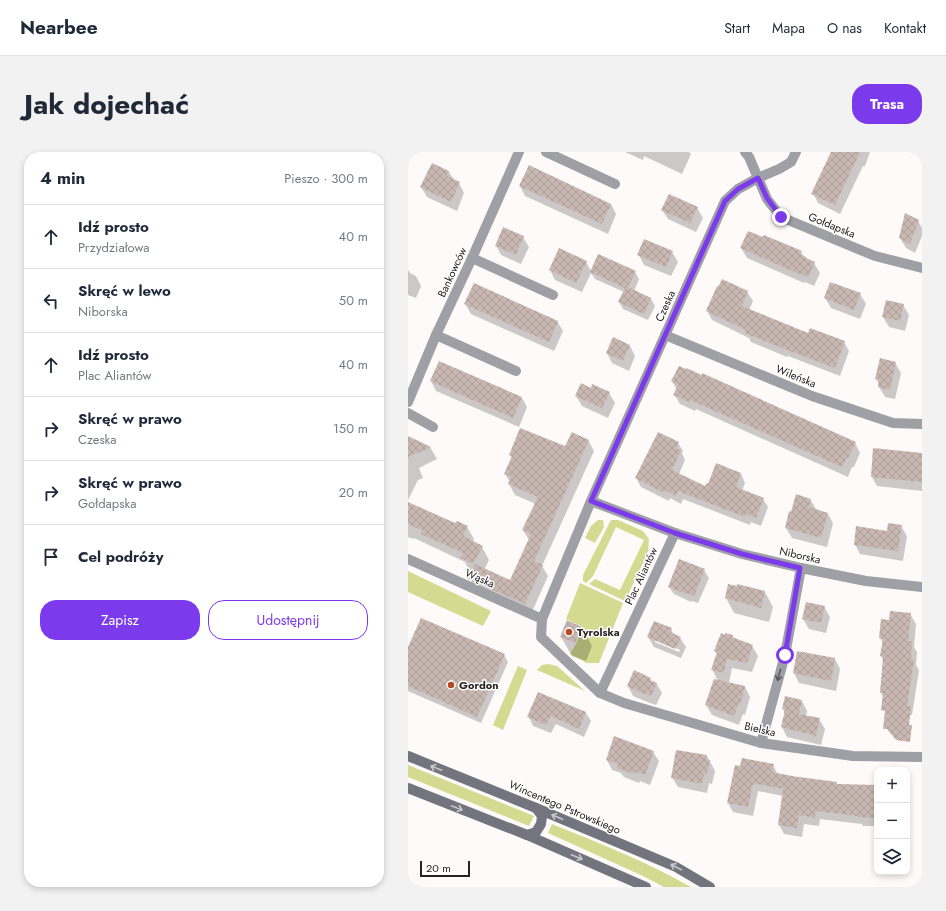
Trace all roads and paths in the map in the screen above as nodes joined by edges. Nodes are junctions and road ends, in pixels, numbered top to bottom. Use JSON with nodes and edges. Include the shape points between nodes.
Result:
{"nodes":[{"id":1,"x":519,"y":152,"type":"edge"},
{"id":2,"x":546,"y":152,"type":"edge"},
{"id":3,"x":745,"y":152,"type":"edge"},
{"id":4,"x":796,"y":152,"type":"edge"},
{"id":5,"x":758,"y":178,"type":"junction"},
{"id":6,"x":615,"y":184,"type":"dead end"},
{"id":7,"x":472,"y":258,"type":"junction"},
{"id":8,"x":922,"y":268,"type":"edge"},
{"id":9,"x":553,"y":295,"type":"dead end"},
{"id":10,"x":436,"y":335,"type":"junction"},
{"id":11,"x":665,"y":335,"type":"junction"},
{"id":12,"x":516,"y":371,"type":"dead end"},
{"id":13,"x":408,"y":402,"type":"edge"},
{"id":14,"x":408,"y":413,"type":"edge"},
{"id":15,"x":922,"y":424,"type":"edge"},
{"id":16,"x":434,"y":426,"type":"dead end"},
{"id":17,"x":591,"y":501,"type":"junction"},
{"id":18,"x":675,"y":533,"type":"junction"},
{"id":19,"x":408,"y":559,"type":"edge"},
{"id":20,"x":800,"y":568,"type":"junction"},
{"id":21,"x":922,"y":587,"type":"edge"},
{"id":22,"x":542,"y":620,"type":"junction"},
{"id":23,"x":600,"y":693,"type":"junction"},
{"id":24,"x":761,"y":744,"type":"junction"},
{"id":25,"x":408,"y":756,"type":"edge"},
{"id":26,"x":922,"y":757,"type":"edge"},
{"id":27,"x":408,"y":788,"type":"edge"},
{"id":28,"x":536,"y":808,"type":"junction"},
{"id":29,"x":527,"y":836,"type":"junction"},
{"id":30,"x":646,"y":887,"type":"edge"},
{"id":31,"x":710,"y":887,"type":"edge"}],
"edges":[{"from":1,"to":7,"type":"street","name":"Bankowców"},
{"from":2,"to":6,"type":"street"},
{"from":3,"to":5,"type":"street","name":"Gołdapska"},
{"from":4,"to":5,"type":"street","name":"Czeska","via":[[791,162]]},
{"from":5,"to":8,"type":"street","name":"Gołdapska","via":[[767,198],[781,217],[875,256]]},
{"from":5,"to":11,"type":"street","name":"Czeska","via":[[738,189],[725,201]]},
{"from":7,"to":9,"type":"street"},
{"from":7,"to":10,"type":"street","name":"Bankowców"},
{"from":10,"to":12,"type":"street"},
{"from":10,"to":13,"type":"street","name":"Bankowców"},
{"from":11,"to":15,"type":"street","name":"Wileńska","via":[[812,396],[893,423]]},
{"from":11,"to":17,"type":"street","name":"Czeska"},
{"from":14,"to":16,"type":"street"},
{"from":17,"to":18,"type":"street"},
{"from":17,"to":22,"type":"street"},
{"from":18,"to":20,"type":"street","name":"Niborska","via":[[742,554]]},
{"from":18,"to":23,"type":"street","name":"Plac Aliantów"},
{"from":19,"to":22,"type":"street","name":"Wąska"},
{"from":20,"to":21,"type":"street","name":"Niborska","via":[[866,581]]},
{"from":20,"to":24,"type":"street","one_way":true,"via":[[785,655]]},
{"from":22,"to":23,"type":"street","via":[[541,637]]},
{"from":23,"to":24,"type":"street","name":"Bielska","via":[[624,703]]},
{"from":24,"to":26,"type":"street","name":"Bielska","via":[[853,756]]},
{"from":28,"to":25,"type":"main road","name":"Wincentego Pstrowskiego","one_way":true},
{"from":27,"to":29,"type":"main road","one_way":true},
{"from":28,"to":29,"type":"main road","via":[[542,816],[541,824],[536,832]]},
{"from":31,"to":28,"type":"main road","name":"Wincentego Pstrowskiego","one_way":true,"via":[[676,867]]},
{"from":29,"to":30,"type":"main road","one_way":true}]}
